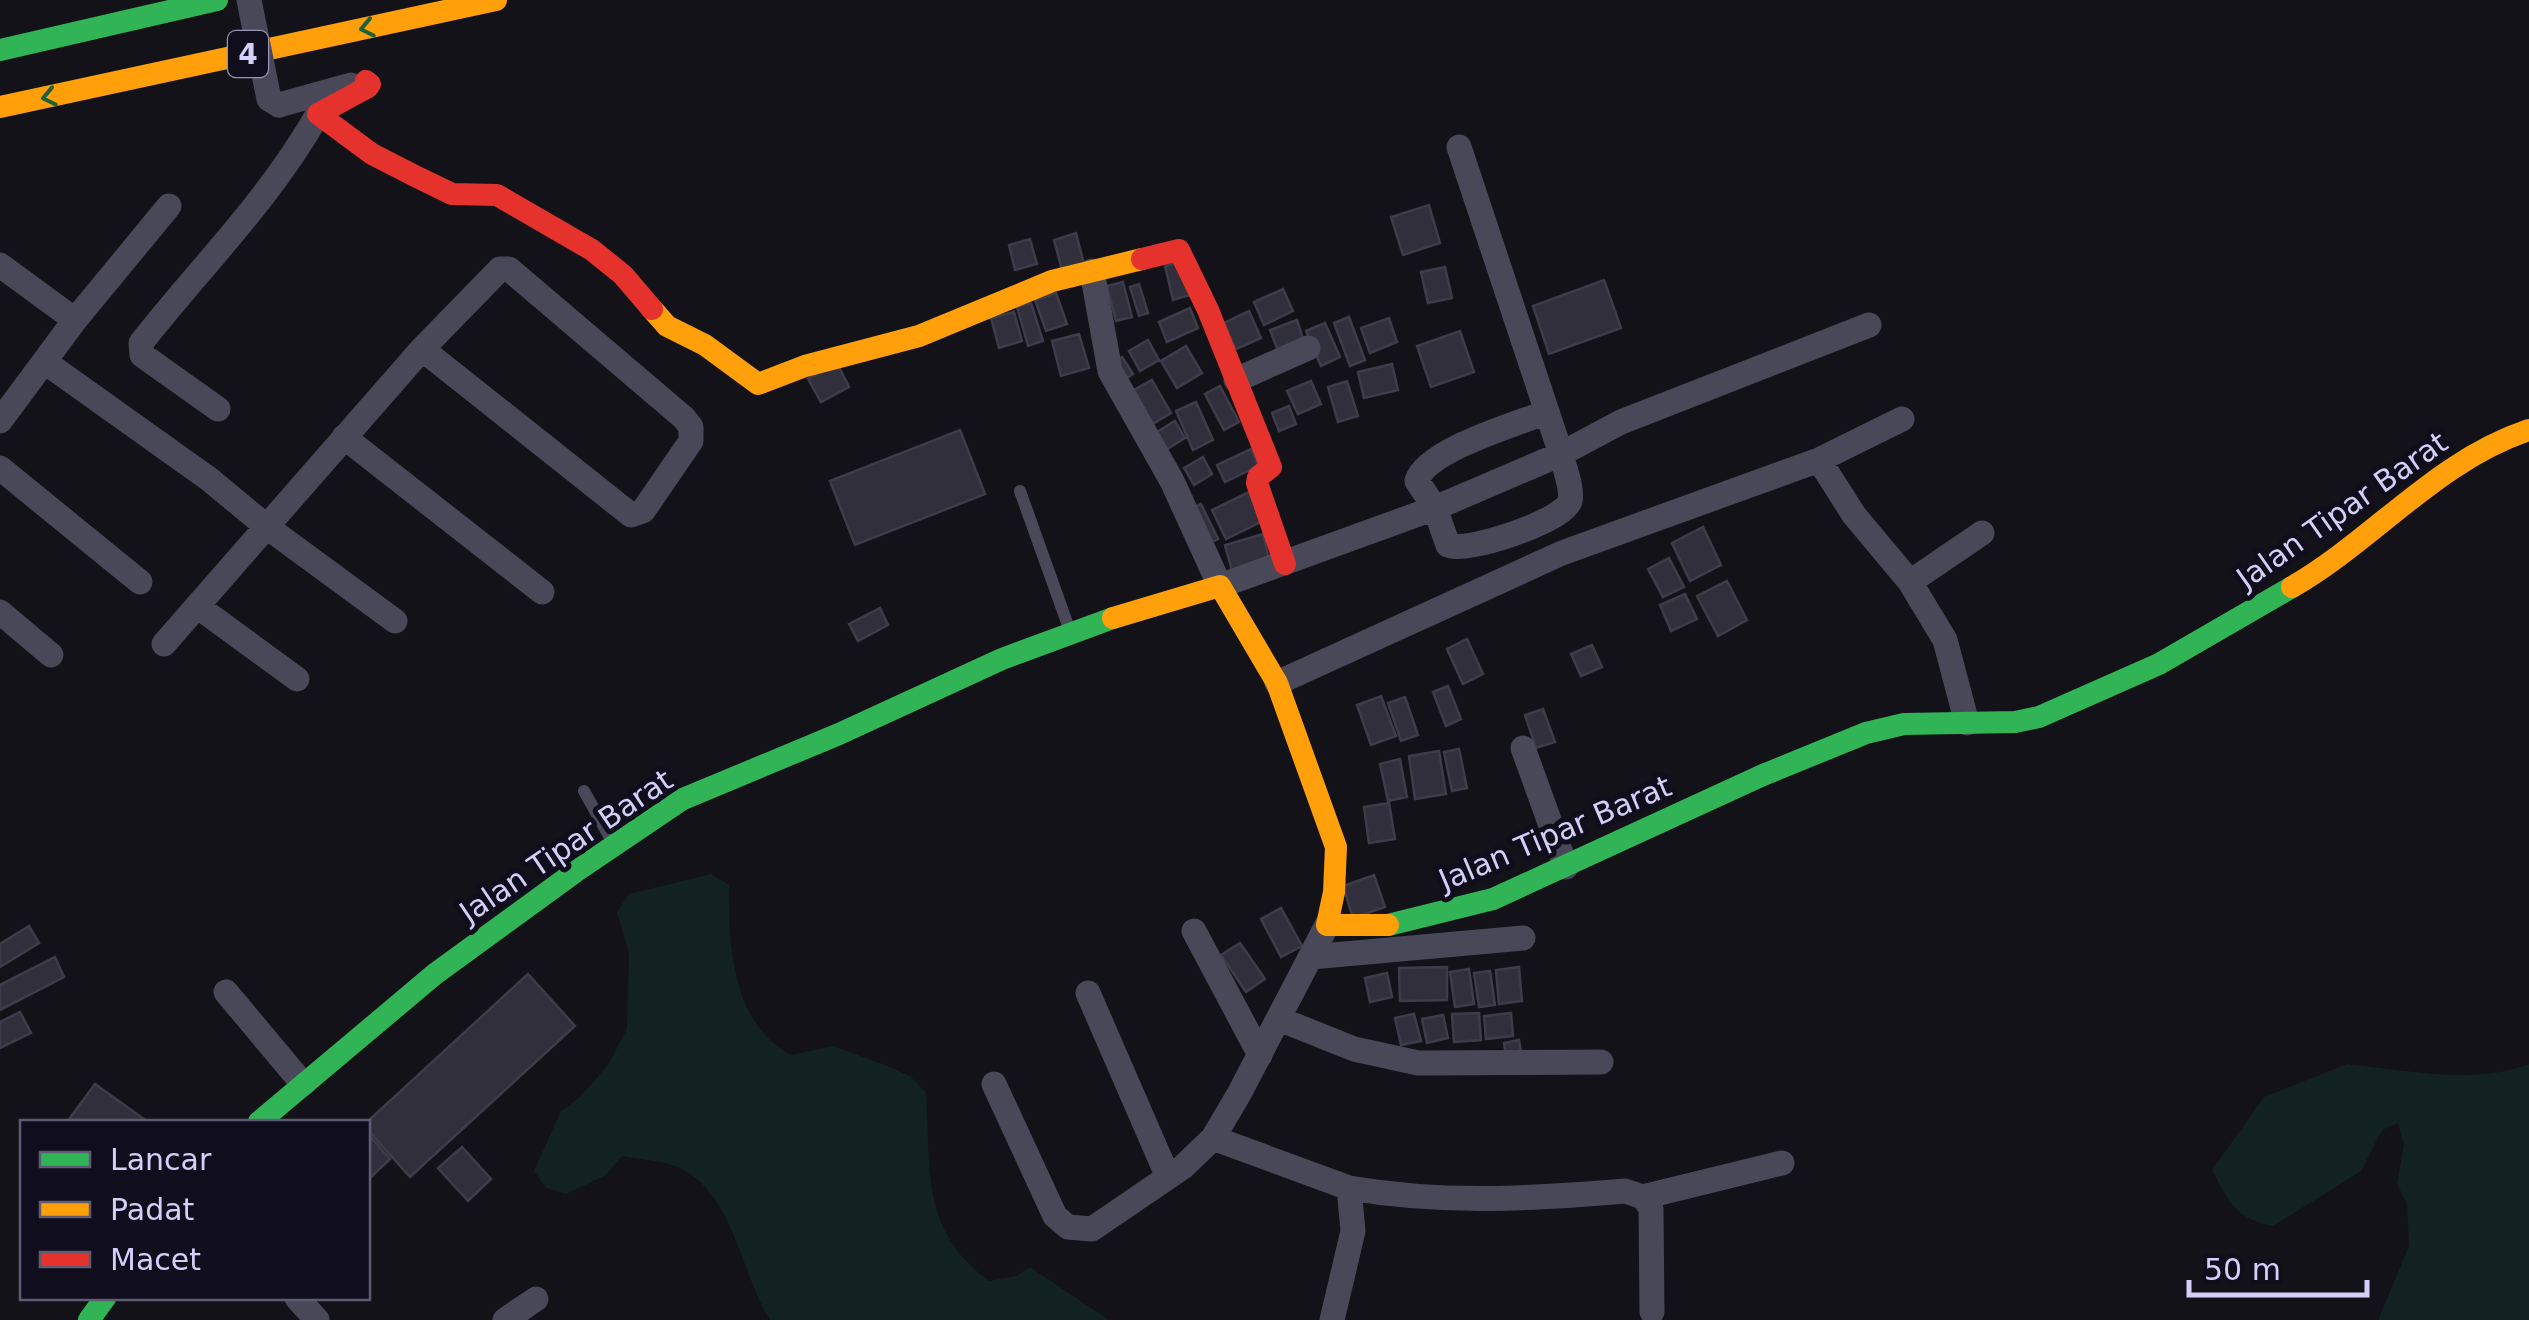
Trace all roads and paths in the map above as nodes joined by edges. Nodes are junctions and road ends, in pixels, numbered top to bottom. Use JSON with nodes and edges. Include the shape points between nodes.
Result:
{"nodes":[{"id":1,"x":217,"y":0,"type":"edge"},
{"id":2,"x":248,"y":0,"type":"edge"},
{"id":3,"x":496,"y":0,"type":"edge"},
{"id":4,"x":0,"y":50,"type":"edge"},
{"id":5,"x":366,"y":81,"type":"joint"},
{"id":6,"x":0,"y":107,"type":"edge"},
{"id":7,"x":318,"y":114,"type":"junction"},
{"id":8,"x":1459,"y":147,"type":"dead end"},
{"id":9,"x":169,"y":206,"type":"dead end"},
{"id":10,"x":0,"y":265,"type":"edge"},
{"id":11,"x":1092,"y":272,"type":"junction"},
{"id":12,"x":75,"y":320,"type":"junction"},
{"id":13,"x":1869,"y":326,"type":"dead end"},
{"id":14,"x":1308,"y":348,"type":"dead end"},
{"id":15,"x":422,"y":350,"type":"junction"},
{"id":16,"x":45,"y":362,"type":"junction"},
{"id":17,"x":1236,"y":380,"type":"junction"},
{"id":18,"x":218,"y":410,"type":"dead end"},
{"id":19,"x":1547,"y":412,"type":"junction"},
{"id":20,"x":1902,"y":418,"type":"dead end"},
{"id":21,"x":0,"y":421,"type":"edge"},
{"id":22,"x":2529,"y":430,"type":"edge"},
{"id":23,"x":344,"y":437,"type":"junction"},
{"id":24,"x":1561,"y":454,"type":"junction"},
{"id":25,"x":1819,"y":460,"type":"junction"},
{"id":26,"x":0,"y":468,"type":"edge"},
{"id":27,"x":1020,"y":491,"type":"dead end"},
{"id":28,"x":1435,"y":508,"type":"junction"},
{"id":29,"x":267,"y":527,"type":"junction"},
{"id":30,"x":1982,"y":533,"type":"dead end"},
{"id":31,"x":1285,"y":564,"type":"junction"},
{"id":32,"x":140,"y":582,"type":"dead end"},
{"id":33,"x":1910,"y":582,"type":"junction"},
{"id":34,"x":1220,"y":586,"type":"junction"},
{"id":35,"x":542,"y":592,"type":"dead end"},
{"id":36,"x":197,"y":606,"type":"junction"},
{"id":37,"x":0,"y":612,"type":"edge"},
{"id":38,"x":394,"y":621,"type":"dead end"},
{"id":39,"x":1071,"y":633,"type":"junction"},
{"id":40,"x":164,"y":644,"type":"dead end"},
{"id":41,"x":51,"y":655,"type":"dead end"},
{"id":42,"x":297,"y":678,"type":"dead end"},
{"id":43,"x":1278,"y":682,"type":"junction"},
{"id":44,"x":1967,"y":723,"type":"junction"},
{"id":45,"x":1523,"y":748,"type":"dead end"},
{"id":46,"x":584,"y":790,"type":"dead end"},
{"id":47,"x":614,"y":845,"type":"junction"},
{"id":48,"x":1566,"y":868,"type":"junction"},
{"id":49,"x":1327,"y":925,"type":"junction"},
{"id":50,"x":1194,"y":931,"type":"dead end"},
{"id":51,"x":1523,"y":938,"type":"dead end"},
{"id":52,"x":1311,"y":957,"type":"junction"},
{"id":53,"x":226,"y":992,"type":"dead end"},
{"id":54,"x":1088,"y":993,"type":"dead end"},
{"id":55,"x":1279,"y":1018,"type":"junction"},
{"id":56,"x":1260,"y":1055,"type":"junction"},
{"id":57,"x":1601,"y":1062,"type":"dead end"},
{"id":58,"x":303,"y":1084,"type":"junction"},
{"id":59,"x":994,"y":1084,"type":"dead end"},
{"id":60,"x":261,"y":1120,"type":"edge"},
{"id":61,"x":1213,"y":1138,"type":"junction"},
{"id":62,"x":1782,"y":1163,"type":"dead end"},
{"id":63,"x":1168,"y":1178,"type":"junction"},
{"id":64,"x":1349,"y":1188,"type":"junction"},
{"id":65,"x":1643,"y":1197,"type":"junction"},
{"id":66,"x":299,"y":1300,"type":"edge"},
{"id":67,"x":536,"y":1300,"type":"dead end"},
{"id":68,"x":1652,"y":1312,"type":"dead end"},
{"id":69,"x":317,"y":1320,"type":"edge"},
{"id":70,"x":505,"y":1320,"type":"edge"},
{"id":71,"x":1332,"y":1320,"type":"edge"}],
"edges":[{"from":1,"to":4,"type":"main road","number":"4"},
{"from":2,"to":5,"type":"street","bridge":true,"via":[[269,99],[279,104]]},
{"from":3,"to":6,"type":"main road","number":"4","one_way":true},
{"from":5,"to":7,"type":"main road","via":[[368,87]]},
{"from":7,"to":11,"type":"main road","via":[[415,176],[452,194],[497,194],[592,250],[667,326],[758,384],[919,336]]},
{"from":7,"to":18,"type":"street","via":[[288,165],[141,342],[142,355]]},
{"from":8,"to":19,"type":"street"},
{"from":9,"to":12,"type":"street"},
{"from":10,"to":12,"type":"street"},
{"from":11,"to":17,"type":"main road","via":[[1183,253]]},
{"from":11,"to":34,"type":"street","via":[[1110,370]]},
{"from":12,"to":16,"type":"street"},
{"from":13,"to":24,"type":"street","via":[[1621,422]]},
{"from":14,"to":17,"type":"street"},
{"from":15,"to":15,"type":"street","via":[[631,516],[643,511],[691,441],[684,418],[509,269],[494,273]]},
{"from":15,"to":23,"type":"street"},
{"from":16,"to":21,"type":"street"},
{"from":16,"to":29,"type":"street"},
{"from":17,"to":31,"type":"main road","via":[[1271,467],[1257,483]]},
{"from":19,"to":24,"type":"street"},
{"from":19,"to":28,"type":"street","via":[[1424,467],[1416,480]]},
{"from":20,"to":25,"type":"street"},
{"from":22,"to":44,"type":"main road","name":"Jalan Tipar Barat","via":[[2496,441],[2432,481],[2302,581],[2158,664],[2039,717]]},
{"from":23,"to":29,"type":"street"},
{"from":23,"to":35,"type":"street"},
{"from":24,"to":28,"type":"street"},
{"from":24,"to":28,"type":"street","via":[[1571,497],[1558,515],[1454,548]]},
{"from":25,"to":33,"type":"street"},
{"from":25,"to":43,"type":"street","via":[[1562,553]]},
{"from":26,"to":32,"type":"street"},
{"from":27,"to":39,"type":"lane"},
{"from":28,"to":31,"type":"street"},
{"from":29,"to":36,"type":"street"},
{"from":29,"to":38,"type":"street"},
{"from":30,"to":33,"type":"street"},
{"from":31,"to":34,"type":"street"},
{"from":33,"to":44,"type":"street","via":[[1944,640]]},
{"from":34,"to":39,"type":"main road","name":"Jalan Tipar Barat"},
{"from":34,"to":43,"type":"main road"},
{"from":36,"to":40,"type":"street"},
{"from":36,"to":42,"type":"street"},
{"from":37,"to":41,"type":"street"},
{"from":39,"to":47,"type":"main road","name":"Jalan Tipar Barat","via":[[683,799]]},
{"from":43,"to":49,"type":"main road","via":[[1336,847]]},
{"from":44,"to":48,"type":"main road","name":"Jalan Tipar Barat","via":[[1904,724],[1866,733]]},
{"from":45,"to":48,"type":"street"},
{"from":46,"to":47,"type":"lane"},
{"from":47,"to":58,"type":"main road","name":"Jalan Tipar Barat","via":[[435,974]]},
{"from":48,"to":49,"type":"main road","name":"Jalan Tipar Barat","via":[[1429,918]]},
{"from":49,"to":52,"type":"street"},
{"from":50,"to":56,"type":"street"},
{"from":51,"to":52,"type":"street"},
{"from":52,"to":55,"type":"street"},
{"from":53,"to":58,"type":"street"},
{"from":54,"to":63,"type":"street"},
{"from":55,"to":56,"type":"street"},
{"from":55,"to":57,"type":"street","via":[[1354,1049],[1418,1063]]},
{"from":56,"to":61,"type":"street"},
{"from":58,"to":60,"type":"main road","name":"Jalan Tipar Barat"},
{"from":59,"to":63,"type":"street","via":[[1061,1224],[1092,1229]]},
{"from":61,"to":63,"type":"street"},
{"from":61,"to":64,"type":"street"},
{"from":62,"to":65,"type":"street"},
{"from":64,"to":65,"type":"street","via":[[1461,1200],[1626,1190]]},
{"from":64,"to":71,"type":"street","via":[[1354,1231]]},
{"from":65,"to":68,"type":"street","via":[[1651,1208]]},
{"from":66,"to":69,"type":"street"},
{"from":67,"to":70,"type":"street"}]}
